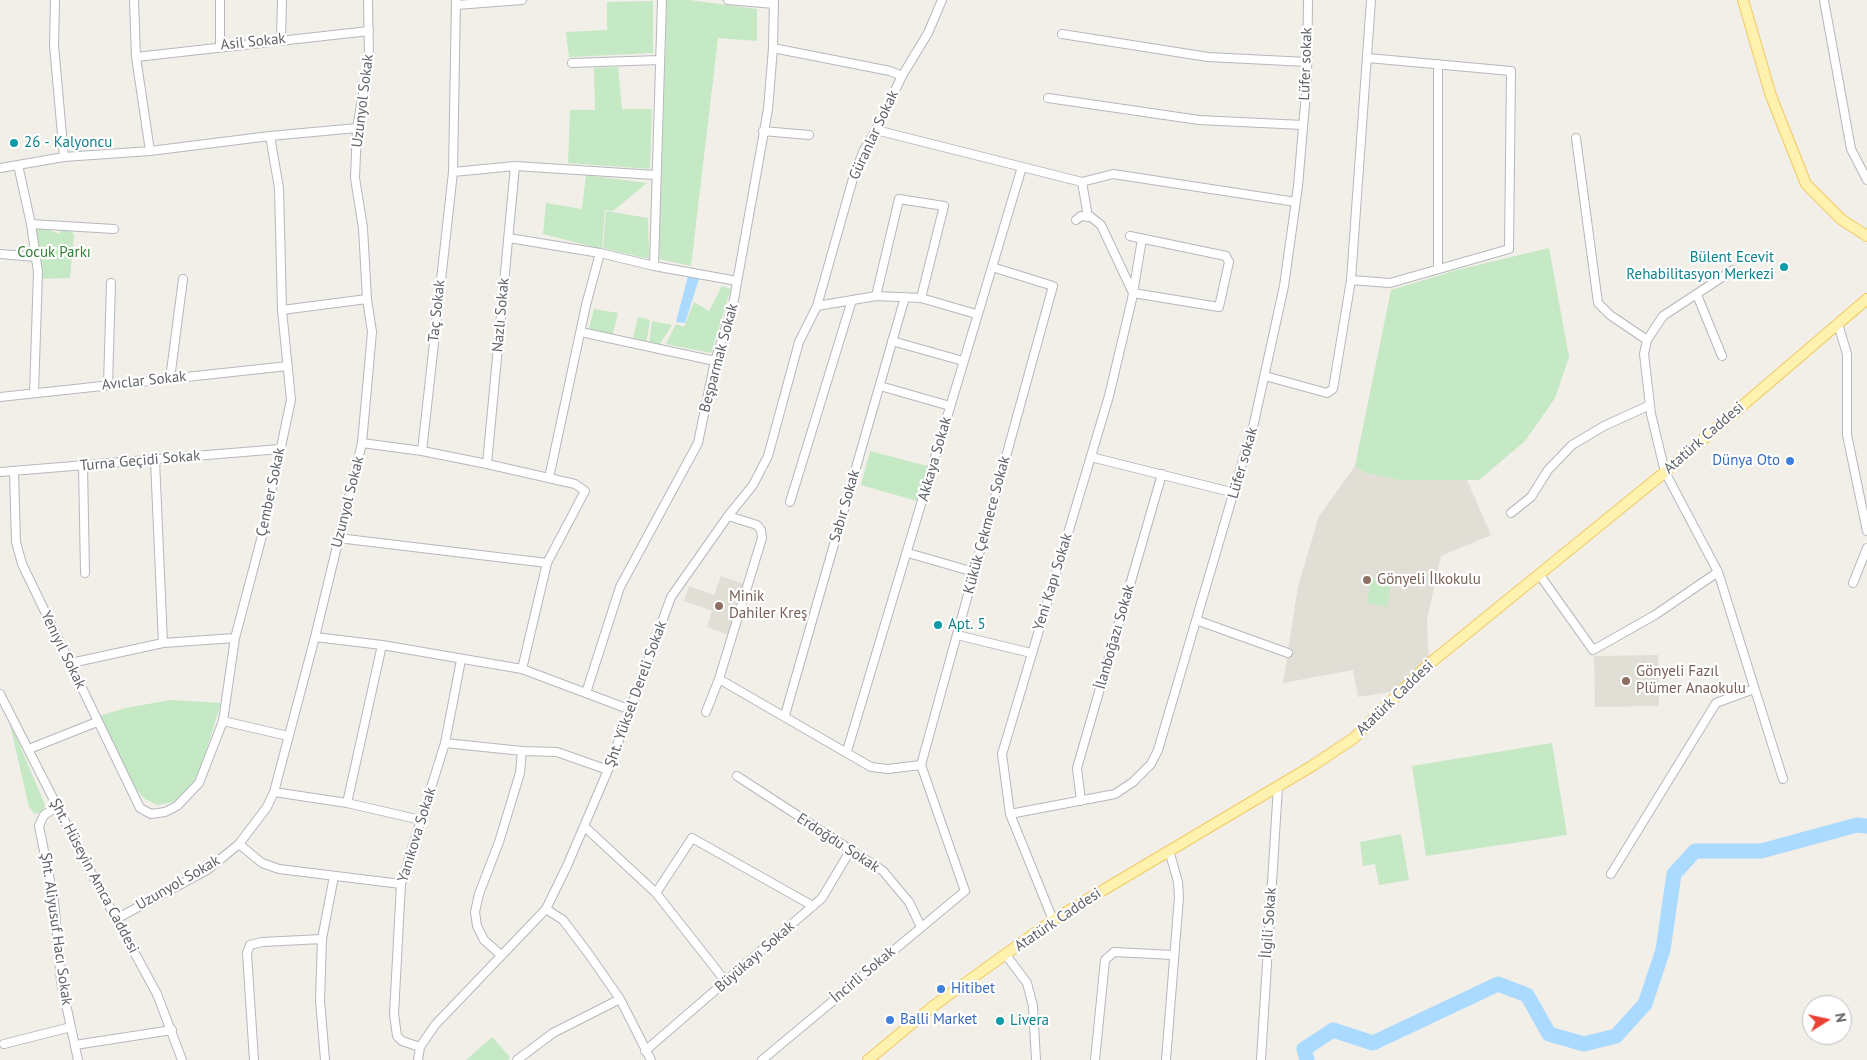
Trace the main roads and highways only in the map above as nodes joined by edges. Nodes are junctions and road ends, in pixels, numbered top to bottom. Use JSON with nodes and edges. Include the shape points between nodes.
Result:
{"nodes":[{"id":1,"x":1738,"y":0,"type":"edge"},
{"id":2,"x":1744,"y":0,"type":"edge"},
{"id":3,"x":1752,"y":36,"type":"junction"},
{"id":4,"x":1866,"y":238,"type":"edge"},
{"id":5,"x":1867,"y":292,"type":"edge"},
{"id":6,"x":1864,"y":301,"type":"edge"},
{"id":7,"x":868,"y":1060,"type":"edge"}],
"edges":[{"from":1,"to":3,"type":"main road"},
{"from":2,"to":3,"type":"main road"},
{"from":3,"to":4,"type":"main road","via":[[1789,145],[1806,184],[1842,220]]},
{"from":5,"to":6,"type":"main road","name":"Atatürk Caddesi"},
{"from":6,"to":7,"type":"main road","name":"Atatürk Caddesi","via":[[1665,472],[1429,664],[1354,738],[1053,920],[932,1007]]}]}
